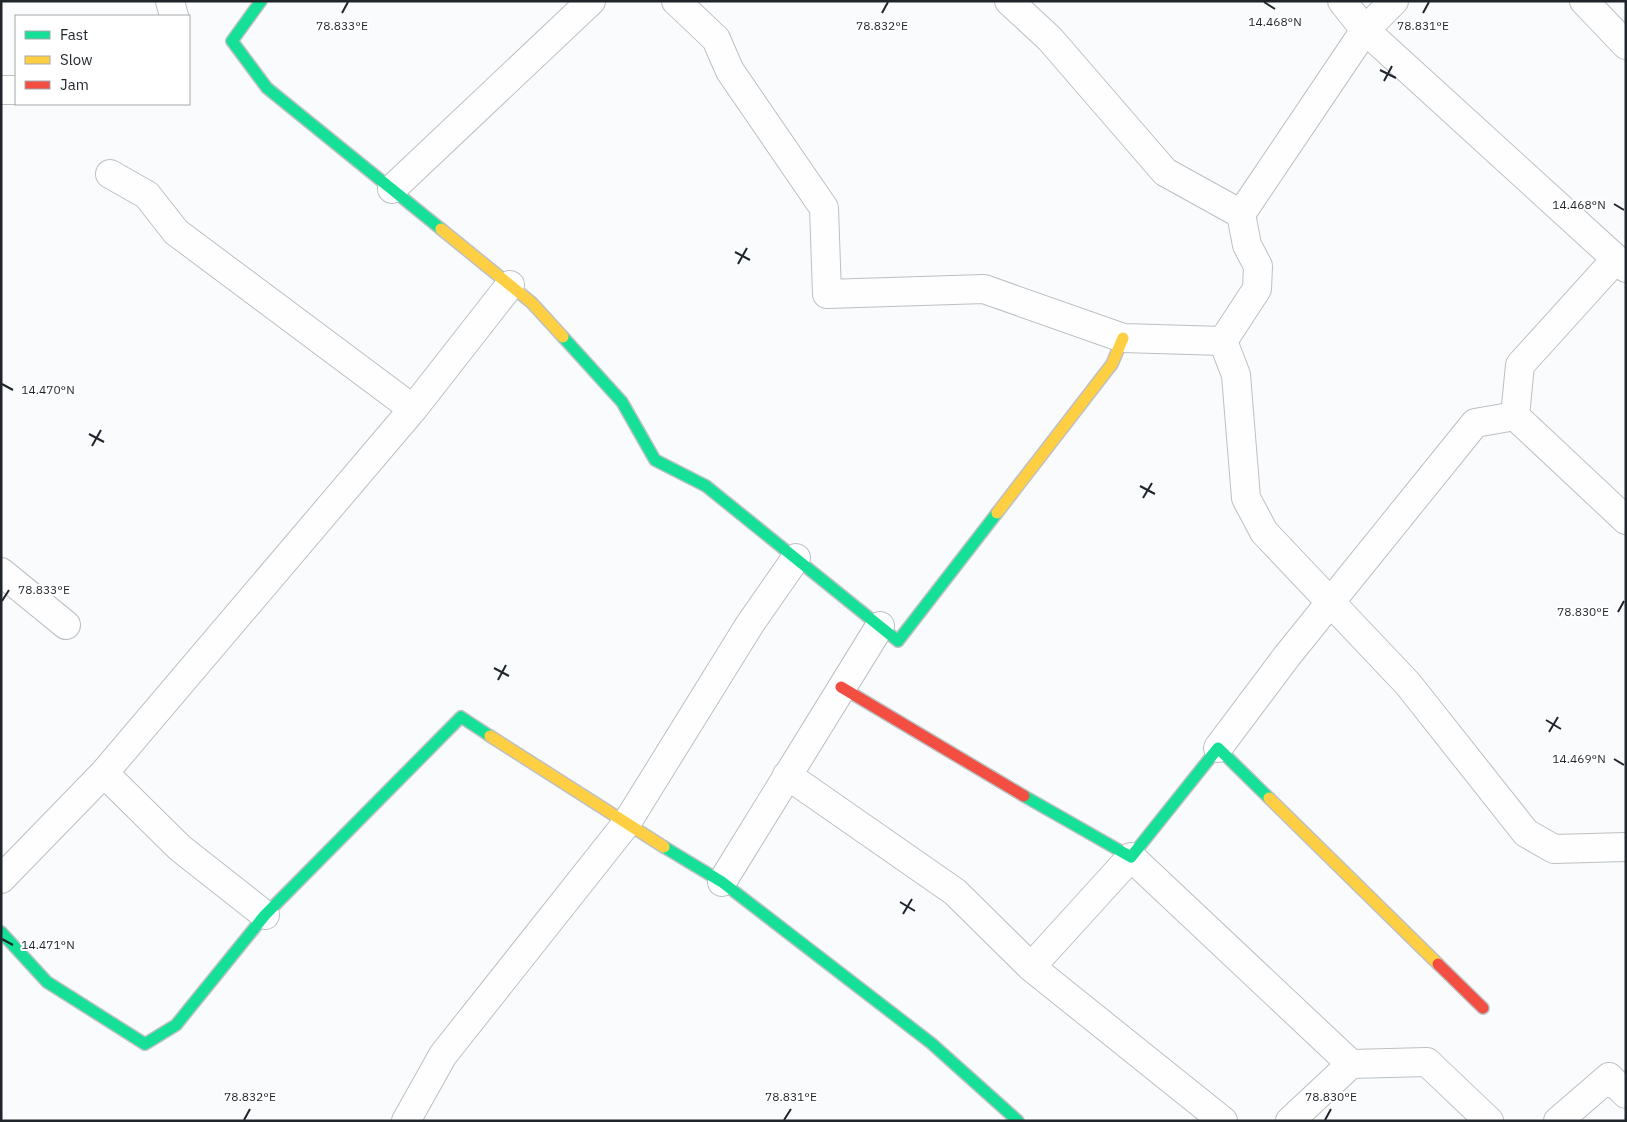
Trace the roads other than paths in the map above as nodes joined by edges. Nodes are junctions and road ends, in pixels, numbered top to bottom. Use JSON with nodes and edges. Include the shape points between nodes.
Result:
{"nodes":[{"id":1,"x":170,"y":1,"type":"edge"},
{"id":2,"x":261,"y":1,"type":"edge"},
{"id":3,"x":591,"y":1,"type":"edge"},
{"id":4,"x":676,"y":1,"type":"edge"},
{"id":5,"x":1009,"y":1,"type":"edge"},
{"id":6,"x":1342,"y":1,"type":"edge"},
{"id":7,"x":1394,"y":1,"type":"edge"},
{"id":8,"x":1584,"y":1,"type":"edge"},
{"id":9,"x":174,"y":15,"type":"edge"},
{"id":10,"x":1365,"y":30,"type":"junction"},
{"id":11,"x":1626,"y":45,"type":"edge"},
{"id":12,"x":1,"y":90,"type":"edge"},
{"id":13,"x":15,"y":90,"type":"edge"},
{"id":14,"x":110,"y":174,"type":"dead end"},
{"id":15,"x":392,"y":189,"type":"junction"},
{"id":16,"x":1240,"y":214,"type":"junction"},
{"id":17,"x":1621,"y":263,"type":"edge"},
{"id":18,"x":510,"y":285,"type":"junction"},
{"id":19,"x":1123,"y":338,"type":"junction"},
{"id":20,"x":1223,"y":341,"type":"junction"},
{"id":21,"x":413,"y":409,"type":"junction"},
{"id":22,"x":1515,"y":416,"type":"junction"},
{"id":23,"x":1626,"y":520,"type":"edge"},
{"id":24,"x":796,"y":558,"type":"junction"},
{"id":25,"x":1,"y":572,"type":"edge"},
{"id":26,"x":1331,"y":602,"type":"junction"},
{"id":27,"x":66,"y":625,"type":"dead end"},
{"id":28,"x":880,"y":626,"type":"junction"},
{"id":29,"x":841,"y":687,"type":"junction"},
{"id":30,"x":1218,"y":748,"type":"junction"},
{"id":31,"x":104,"y":773,"type":"junction"},
{"id":32,"x":787,"y":775,"type":"junction"},
{"id":33,"x":626,"y":824,"type":"junction"},
{"id":34,"x":1626,"y":848,"type":"edge"},
{"id":35,"x":1131,"y":857,"type":"junction"},
{"id":36,"x":1,"y":879,"type":"edge"},
{"id":37,"x":722,"y":882,"type":"junction"},
{"id":38,"x":265,"y":915,"type":"junction"},
{"id":39,"x":1,"y":932,"type":"edge"},
{"id":40,"x":1031,"y":967,"type":"junction"},
{"id":41,"x":1483,"y":1008,"type":"dead end"},
{"id":42,"x":1351,"y":1064,"type":"junction"},
{"id":43,"x":1626,"y":1094,"type":"edge"},
{"id":44,"x":406,"y":1121,"type":"edge"},
{"id":45,"x":1018,"y":1121,"type":"edge"},
{"id":46,"x":1223,"y":1121,"type":"edge"},
{"id":47,"x":1290,"y":1121,"type":"edge"},
{"id":48,"x":1489,"y":1121,"type":"edge"},
{"id":49,"x":1558,"y":1121,"type":"edge"}],
"edges":[{"from":1,"to":9,"type":"street"},
{"from":2,"to":15,"type":"street","via":[[232,42],[267,88]]},
{"from":3,"to":15,"type":"street"},
{"from":4,"to":19,"type":"street","via":[[716,39],[730,71],[824,208],[827,294],[984,289]]},
{"from":5,"to":16,"type":"street","via":[[1050,39],[1165,172]]},
{"from":6,"to":10,"type":"street"},
{"from":7,"to":10,"type":"street"},
{"from":8,"to":11,"type":"street"},
{"from":10,"to":16,"type":"street"},
{"from":10,"to":17,"type":"street"},
{"from":12,"to":13,"type":"street"},
{"from":14,"to":21,"type":"street","via":[[147,196],[176,232]]},
{"from":15,"to":18,"type":"street"},
{"from":16,"to":20,"type":"street","via":[[1247,245],[1258,266],[1257,288]]},
{"from":17,"to":22,"type":"street","via":[[1520,365]]},
{"from":18,"to":21,"type":"street"},
{"from":18,"to":24,"type":"street","via":[[532,303],[622,402],[655,460],[706,486]]},
{"from":19,"to":20,"type":"street"},
{"from":19,"to":28,"type":"street","via":[[1112,364],[898,641]]},
{"from":20,"to":26,"type":"street","via":[[1236,375],[1246,498],[1264,532]]},
{"from":21,"to":31,"type":"street"},
{"from":22,"to":23,"type":"street"},
{"from":22,"to":26,"type":"street","via":[[1475,423]]},
{"from":24,"to":28,"type":"street"},
{"from":24,"to":33,"type":"street","via":[[750,624]]},
{"from":25,"to":27,"type":"street"},
{"from":26,"to":30,"type":"street"},
{"from":26,"to":34,"type":"street","via":[[1408,684],[1526,833],[1554,849]]},
{"from":28,"to":29,"type":"street"},
{"from":29,"to":32,"type":"street"},
{"from":29,"to":35,"type":"street"},
{"from":30,"to":35,"type":"street"},
{"from":30,"to":41,"type":"street"},
{"from":31,"to":36,"type":"street"},
{"from":31,"to":38,"type":"street","via":[[180,848]]},
{"from":32,"to":37,"type":"street"},
{"from":32,"to":40,"type":"street","via":[[955,892]]},
{"from":33,"to":37,"type":"street"},
{"from":33,"to":38,"type":"street","via":[[461,717]]},
{"from":33,"to":44,"type":"street","via":[[443,1055]]},
{"from":35,"to":40,"type":"street"},
{"from":35,"to":42,"type":"street"},
{"from":37,"to":45,"type":"street","via":[[931,1043]]},
{"from":38,"to":39,"type":"street","via":[[176,1025],[145,1044],[47,982]]},
{"from":40,"to":46,"type":"street"},
{"from":42,"to":47,"type":"street"},
{"from":42,"to":48,"type":"street","via":[[1427,1062]]},
{"from":43,"to":49,"type":"street","via":[[1609,1077]]}]}
